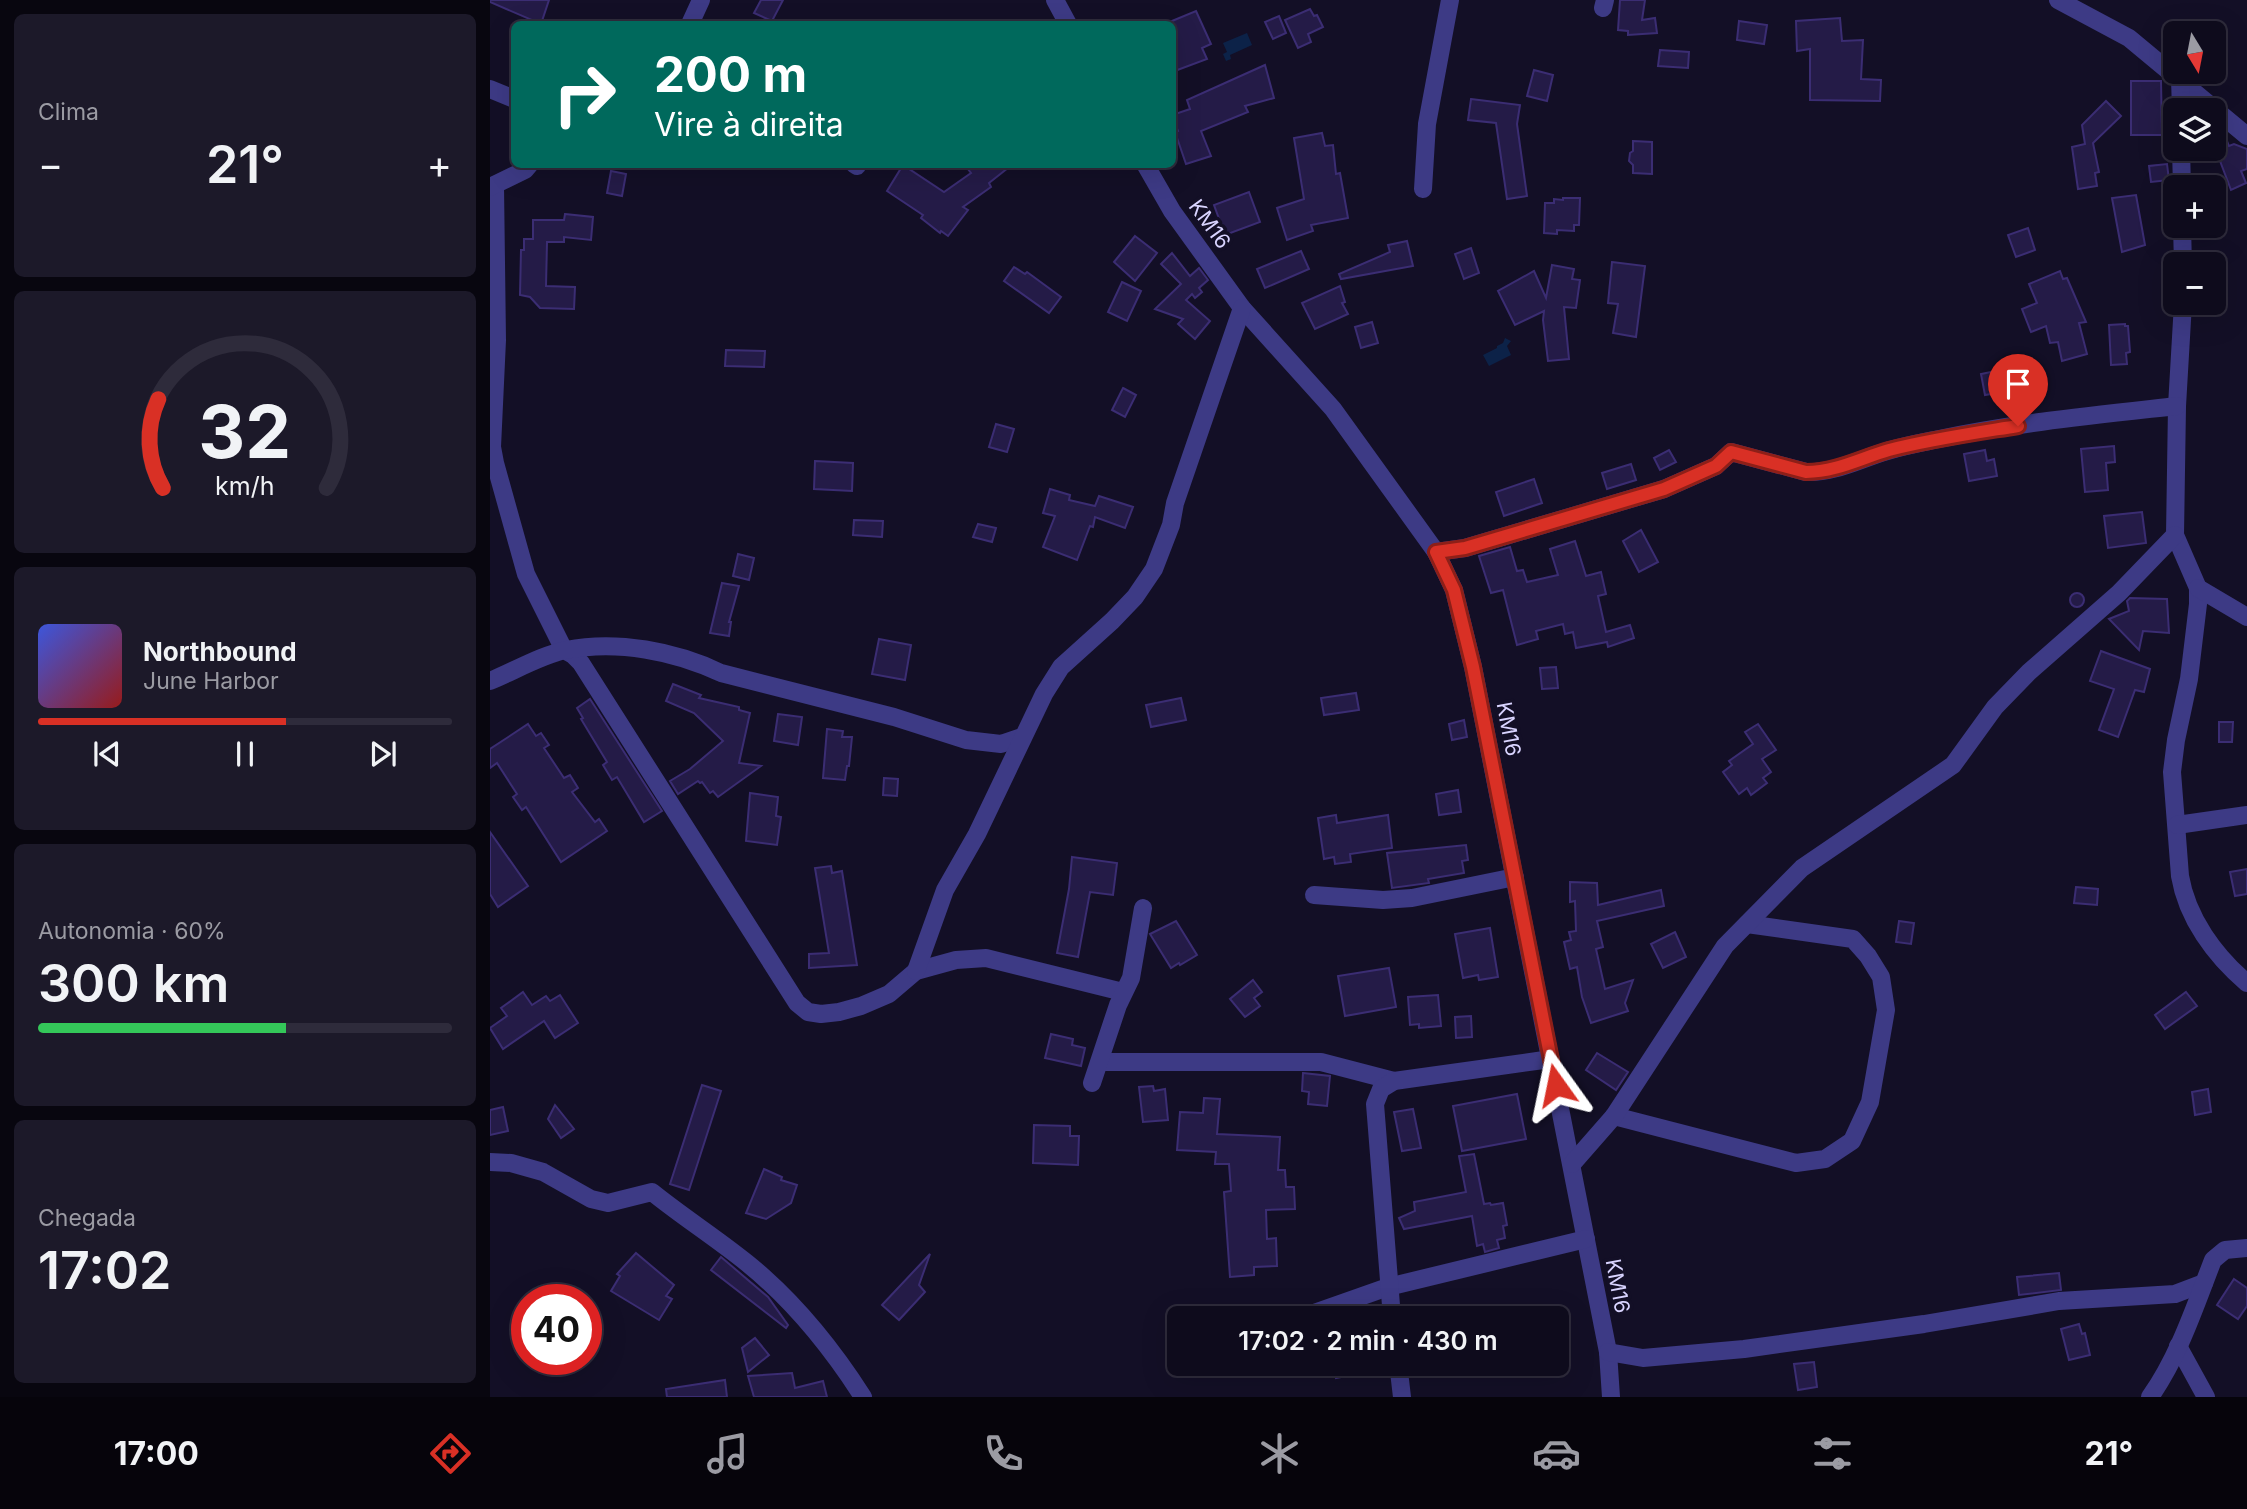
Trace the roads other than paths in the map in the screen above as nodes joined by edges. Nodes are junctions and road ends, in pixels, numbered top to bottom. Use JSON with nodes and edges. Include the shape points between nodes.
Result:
{"nodes":[{"id":1,"x":701,"y":0,"type":"edge"},
{"id":2,"x":1055,"y":0,"type":"edge"},
{"id":3,"x":1450,"y":0,"type":"edge"},
{"id":4,"x":2058,"y":0,"type":"edge"},
{"id":5,"x":691,"y":21,"type":"edge"},
{"id":6,"x":1066,"y":21,"type":"edge"},
{"id":7,"x":2163,"y":65,"type":"edge"},
{"id":8,"x":2186,"y":84,"type":"edge"},
{"id":9,"x":490,"y":89,"type":"edge"},
{"id":10,"x":511,"y":98,"type":"edge"},
{"id":11,"x":2247,"y":136,"type":"edge"},
{"id":12,"x":523,"y":168,"type":"edge"},
{"id":13,"x":1147,"y":168,"type":"edge"},
{"id":14,"x":492,"y":186,"type":"edge"},
{"id":15,"x":1423,"y":189,"type":"dead end"},
{"id":16,"x":1241,"y":308,"type":"junction"},
{"id":17,"x":2182,"y":315,"type":"edge"},
{"id":18,"x":2177,"y":406,"type":"junction"},
{"id":19,"x":2175,"y":535,"type":"junction"},
{"id":20,"x":1436,"y":552,"type":"junction"},
{"id":21,"x":2186,"y":562,"type":"junction"},
{"id":22,"x":2150,"y":564,"type":"junction"},
{"id":23,"x":2198,"y":587,"type":"junction"},
{"id":24,"x":2247,"y":617,"type":"edge"},
{"id":25,"x":564,"y":650,"type":"junction"},
{"id":26,"x":490,"y":681,"type":"edge"},
{"id":27,"x":1022,"y":737,"type":"junction"},
{"id":28,"x":2247,"y":815,"type":"edge"},
{"id":29,"x":2177,"y":825,"type":"junction"},
{"id":30,"x":1515,"y":877,"type":"junction"},
{"id":31,"x":1314,"y":895,"type":"dead end"},
{"id":32,"x":1143,"y":908,"type":"dead end"},
{"id":33,"x":1747,"y":924,"type":"junction"},
{"id":34,"x":916,"y":971,"type":"junction"},
{"id":35,"x":2247,"y":983,"type":"edge"},
{"id":36,"x":1123,"y":992,"type":"junction"},
{"id":37,"x":1550,"y":1059,"type":"junction"},
{"id":38,"x":1100,"y":1062,"type":"junction"},
{"id":39,"x":1394,"y":1081,"type":"junction"},
{"id":40,"x":1092,"y":1083,"type":"dead end"},
{"id":41,"x":1614,"y":1116,"type":"junction"},
{"id":42,"x":490,"y":1162,"type":"edge"},
{"id":43,"x":1572,"y":1164,"type":"junction"},
{"id":44,"x":1586,"y":1239,"type":"junction"},
{"id":45,"x":2247,"y":1248,"type":"edge"},
{"id":46,"x":2204,"y":1283,"type":"junction"},
{"id":47,"x":1388,"y":1287,"type":"junction"},
{"id":48,"x":2175,"y":1294,"type":"junction"},
{"id":49,"x":1334,"y":1306,"type":"edge"},
{"id":50,"x":1390,"y":1306,"type":"edge"},
{"id":51,"x":2192,"y":1314,"type":"junction"},
{"id":52,"x":2178,"y":1346,"type":"junction"},
{"id":53,"x":1608,"y":1352,"type":"junction"},
{"id":54,"x":1400,"y":1376,"type":"edge"},
{"id":55,"x":863,"y":1397,"type":"edge"},
{"id":56,"x":1402,"y":1397,"type":"edge"},
{"id":57,"x":1611,"y":1397,"type":"edge"},
{"id":58,"x":2150,"y":1397,"type":"edge"},
{"id":59,"x":2206,"y":1397,"type":"edge"}],
"edges":[{"from":1,"to":5,"type":"street"},
{"from":2,"to":6,"type":"street"},
{"from":3,"to":15,"type":"street","via":[[1427,124]]},
{"from":4,"to":7,"type":"street","via":[[2129,38]]},
{"from":8,"to":11,"type":"street"},
{"from":9,"to":10,"type":"street"},
{"from":12,"to":14,"type":"street"},
{"from":13,"to":16,"type":"street","name":"KM16"},
{"from":14,"to":25,"type":"street","via":[[495,463],[526,574]]},
{"from":16,"to":20,"type":"street","name":"KM16","via":[[1332,409]]},
{"from":16,"to":27,"type":"street","via":[[1154,569],[1135,597],[1061,667]]},
{"from":17,"to":18,"type":"street"},
{"from":18,"to":19,"type":"street"},
{"from":18,"to":20,"type":"street","via":[[2045,421],[1936,440],[1817,472],[1731,452],[1716,466],[1653,492],[1465,548]]},
{"from":19,"to":21,"type":"street"},
{"from":19,"to":22,"type":"street"},
{"from":20,"to":30,"type":"street","name":"KM16","via":[[1464,625]]},
{"from":21,"to":22,"type":"street"},
{"from":21,"to":23,"type":"street"},
{"from":22,"to":33,"type":"street","via":[[2029,672],[1995,707],[1953,765],[1802,868]]},
{"from":23,"to":24,"type":"street"},
{"from":23,"to":29,"type":"street","via":[[2189,679],[2172,772]]},
{"from":25,"to":26,"type":"street"},
{"from":25,"to":27,"type":"street","via":[[604,646],[665,653],[721,673],[966,740],[1001,744]]},
{"from":25,"to":34,"type":"street","via":[[582,663],[797,1003],[808,1012],[839,1012],[889,993]]},
{"from":27,"to":34,"type":"street","via":[[946,890]]},
{"from":28,"to":29,"type":"street"},
{"from":29,"to":35,"type":"street","via":[[2182,891],[2218,953]]},
{"from":30,"to":31,"type":"street","via":[[1412,898]]},
{"from":30,"to":37,"type":"street","name":"KM16"},
{"from":32,"to":36,"type":"street","via":[[1136,959]]},
{"from":33,"to":41,"type":"street","via":[[1725,946]]},
{"from":33,"to":41,"type":"street","via":[[1853,939],[1881,977],[1886,1010],[1871,1102],[1852,1141],[1825,1159],[1796,1163]]},
{"from":34,"to":36,"type":"street","via":[[956,960],[986,958]]},
{"from":36,"to":38,"type":"street"},
{"from":37,"to":39,"type":"street"},
{"from":37,"to":43,"type":"street","name":"KM16"},
{"from":38,"to":39,"type":"street","via":[[1321,1062]]},
{"from":38,"to":40,"type":"street"},
{"from":39,"to":47,"type":"street","via":[[1381,1089],[1374,1104]]},
{"from":41,"to":43,"type":"street"},
{"from":42,"to":55,"type":"street","via":[[543,1172],[591,1199],[608,1203],[652,1192],[749,1264],[776,1290],[817,1332]]},
{"from":43,"to":44,"type":"street","name":"KM16"},
{"from":44,"to":47,"type":"street"},
{"from":44,"to":53,"type":"street","name":"KM16"},
{"from":45,"to":46,"type":"street","via":[[2218,1254]]},
{"from":46,"to":48,"type":"street"},
{"from":46,"to":51,"type":"street"},
{"from":47,"to":49,"type":"street"},
{"from":47,"to":50,"type":"street"},
{"from":48,"to":51,"type":"street"},
{"from":48,"to":53,"type":"street","via":[[2059,1301],[1682,1356],[1643,1358]]},
{"from":51,"to":52,"type":"street"},
{"from":52,"to":58,"type":"street"},
{"from":52,"to":59,"type":"street"},
{"from":53,"to":57,"type":"street","name":"KM16"},
{"from":54,"to":56,"type":"street"}]}
